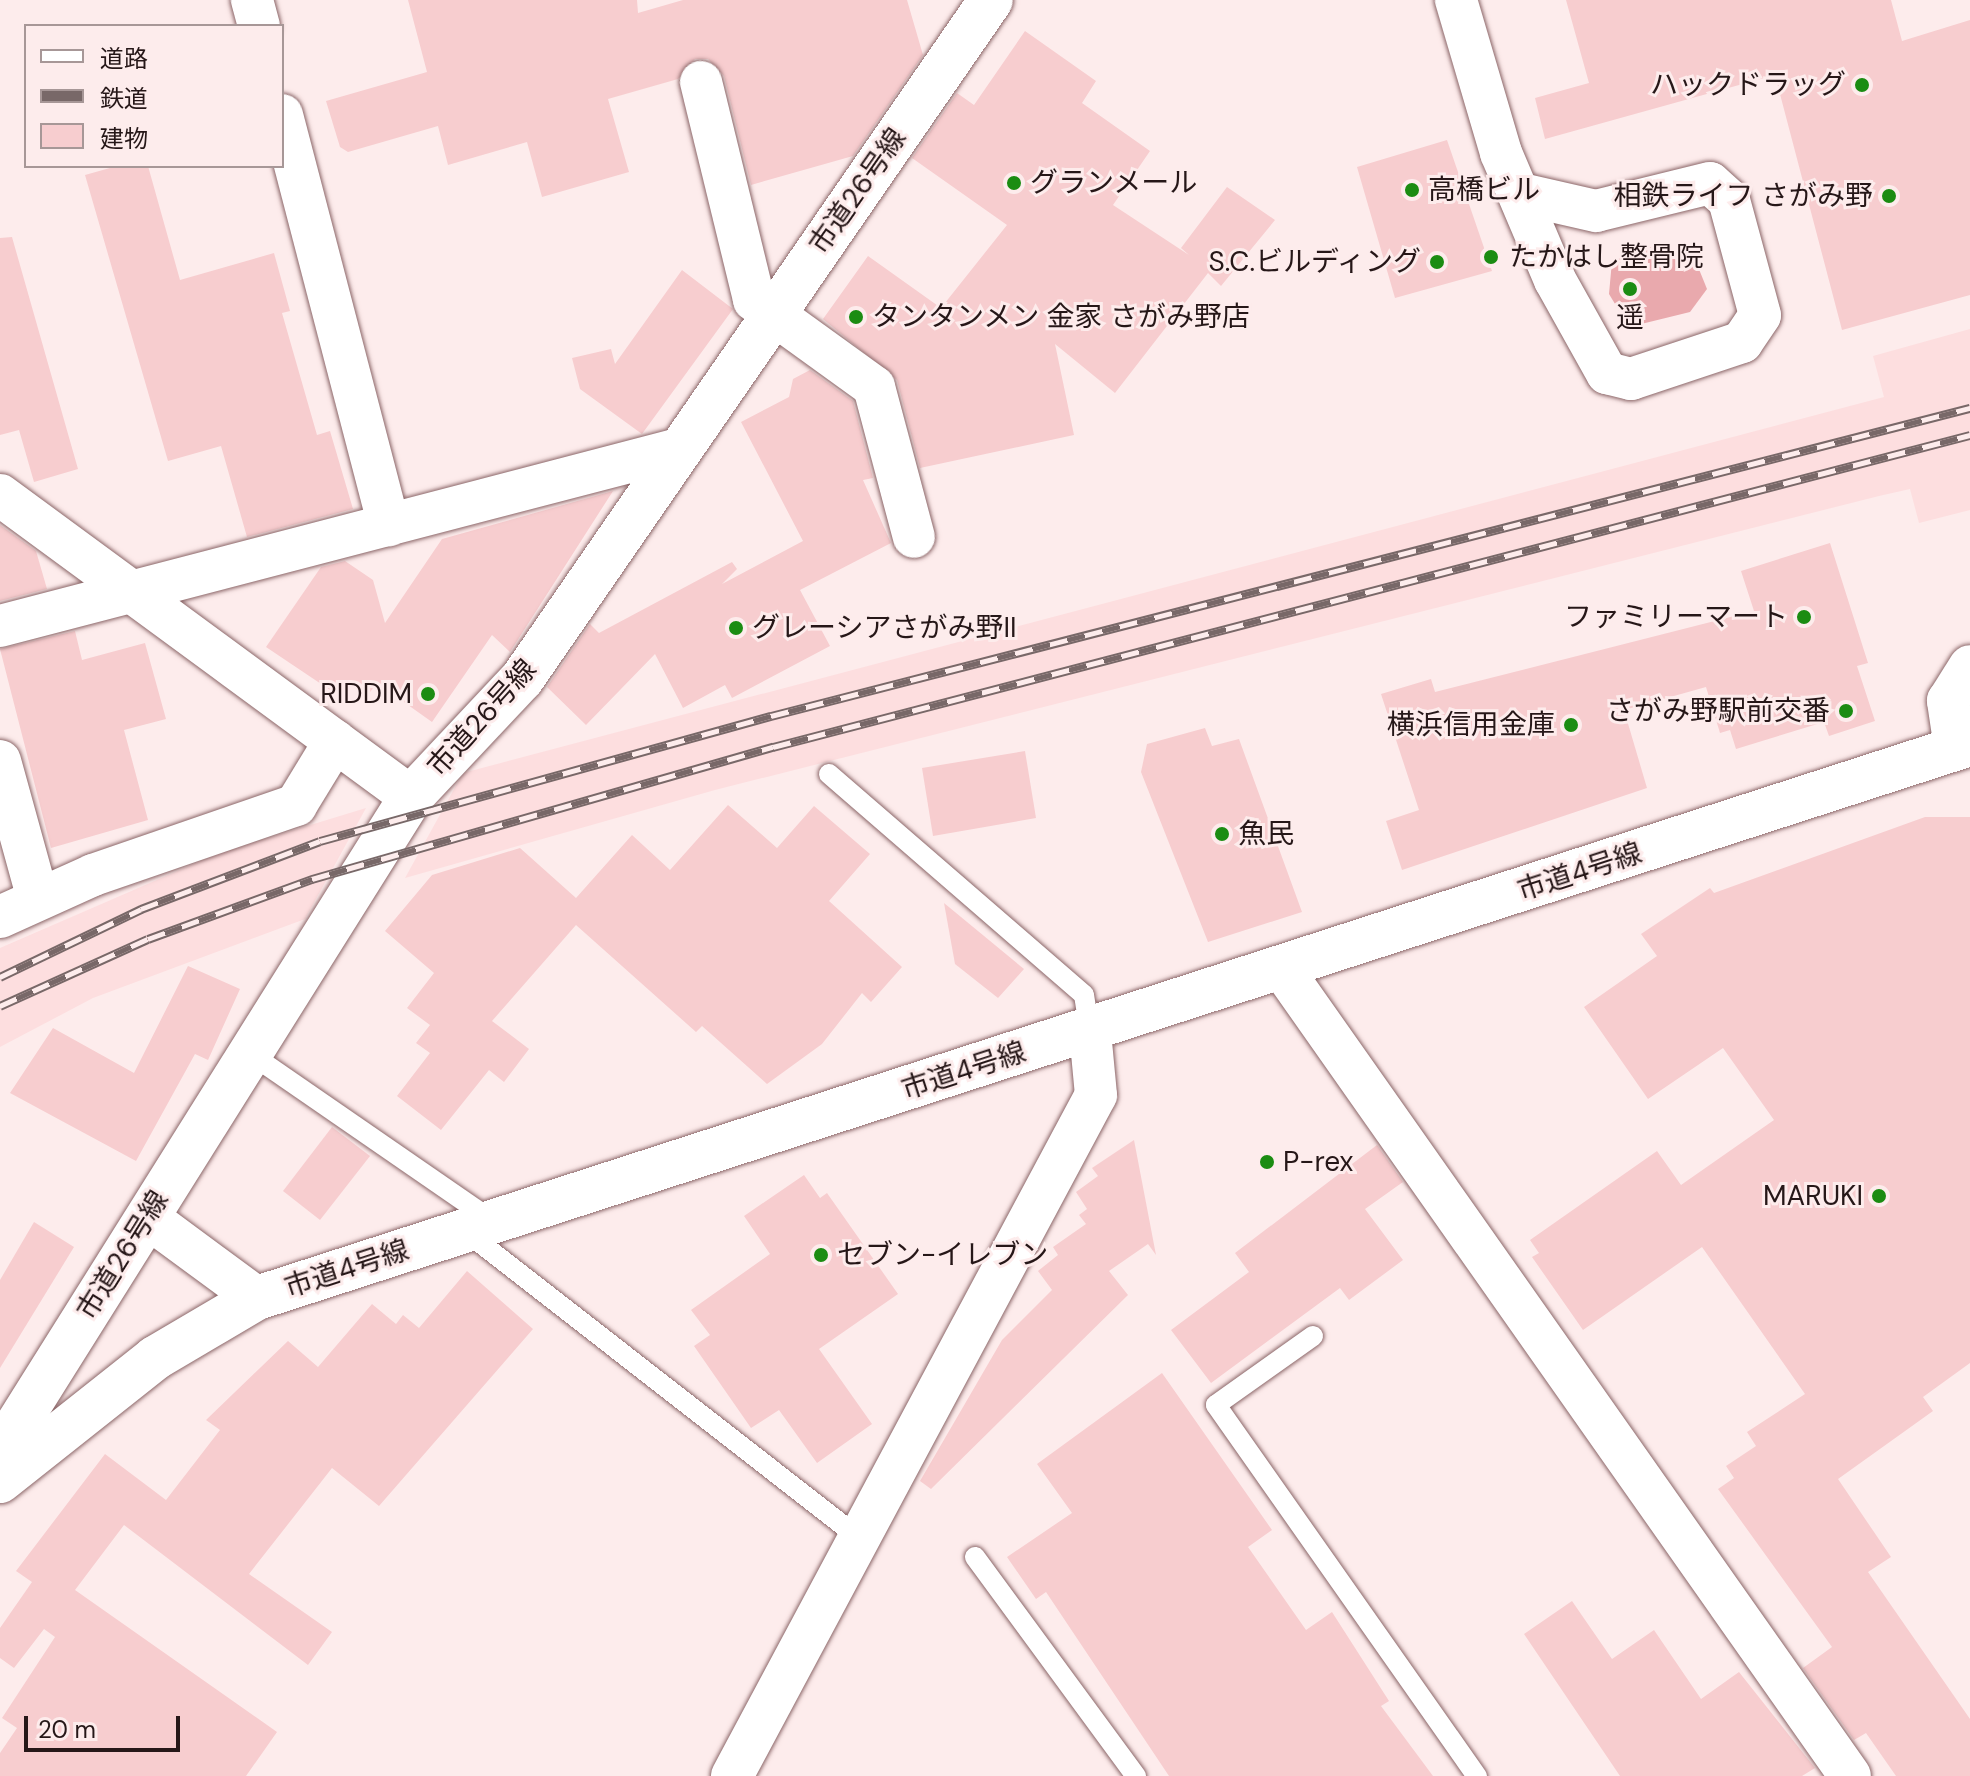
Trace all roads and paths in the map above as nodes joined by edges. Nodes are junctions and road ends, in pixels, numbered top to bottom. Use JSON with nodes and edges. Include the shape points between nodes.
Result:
{"nodes":[{"id":1,"x":252,"y":0,"type":"edge"},
{"id":2,"x":991,"y":0,"type":"edge"},
{"id":3,"x":1456,"y":0,"type":"edge"},
{"id":4,"x":258,"y":24,"type":"edge"},
{"id":5,"x":701,"y":82,"type":"dead end"},
{"id":6,"x":284,"y":123,"type":"edge"},
{"id":7,"x":1521,"y":194,"type":"junction"},
{"id":8,"x":773,"y":314,"type":"junction"},
{"id":9,"x":679,"y":449,"type":"junction"},
{"id":10,"x":0,"y":495,"type":"edge"},
{"id":11,"x":389,"y":525,"type":"junction"},
{"id":12,"x":914,"y":537,"type":"dead end"},
{"id":13,"x":131,"y":591,"type":"junction"},
{"id":14,"x":0,"y":626,"type":"edge"},
{"id":15,"x":1970,"y":666,"type":"edge"},
{"id":16,"x":335,"y":741,"type":"junction"},
{"id":17,"x":1963,"y":746,"type":"edge"},
{"id":18,"x":0,"y":761,"type":"edge"},
{"id":19,"x":829,"y":774,"type":"dead end"},
{"id":20,"x":411,"y":797,"type":"junction"},
{"id":21,"x":38,"y":899,"type":"junction"},
{"id":22,"x":0,"y":917,"type":"edge"},
{"id":23,"x":1283,"y":970,"type":"junction"},
{"id":24,"x":1090,"y":1031,"type":"junction"},
{"id":25,"x":252,"y":1055,"type":"junction"},
{"id":26,"x":147,"y":1217,"type":"junction"},
{"id":27,"x":479,"y":1226,"type":"junction"},
{"id":28,"x":257,"y":1298,"type":"junction"},
{"id":29,"x":1313,"y":1336,"type":"dead end"},
{"id":30,"x":0,"y":1452,"type":"edge"},
{"id":31,"x":0,"y":1481,"type":"edge"},
{"id":32,"x":858,"y":1537,"type":"junction"},
{"id":33,"x":975,"y":1557,"type":"dead end"},
{"id":34,"x":732,"y":1776,"type":"edge"},
{"id":35,"x":1136,"y":1776,"type":"edge"},
{"id":36,"x":1477,"y":1776,"type":"edge"},
{"id":37,"x":1850,"y":1776,"type":"edge"}],
"edges":[{"from":1,"to":4,"type":"street"},
{"from":2,"to":8,"type":"street","name":"市道26号線"},
{"from":3,"to":7,"type":"street","via":[[1488,121]]},
{"from":5,"to":8,"type":"street","via":[[754,300]]},
{"from":6,"to":11,"type":"street"},
{"from":7,"to":7,"type":"street","via":[[1596,211],[1710,183],[1729,200],[1760,315],[1742,342],[1631,379],[1607,373],[1555,280]]},
{"from":8,"to":9,"type":"street","name":"市道26号線"},
{"from":8,"to":12,"type":"street","via":[[874,387]]},
{"from":9,"to":11,"type":"street"},
{"from":9,"to":20,"type":"street","name":"市道26号線","via":[[522,679]]},
{"from":10,"to":13,"type":"street"},
{"from":11,"to":13,"type":"street"},
{"from":13,"to":14,"type":"street"},
{"from":13,"to":16,"type":"street"},
{"from":15,"to":17,"type":"street","via":[[1948,701]]},
{"from":16,"to":20,"type":"street"},
{"from":16,"to":21,"type":"street","via":[[296,805]]},
{"from":17,"to":23,"type":"street","name":"市道4号線"},
{"from":18,"to":21,"type":"street"},
{"from":19,"to":24,"type":"lane","via":[[1084,995]]},
{"from":20,"to":25,"type":"street","name":"市道26号線"},
{"from":21,"to":22,"type":"street"},
{"from":23,"to":24,"type":"street","name":"市道4号線"},
{"from":23,"to":37,"type":"street"},
{"from":24,"to":27,"type":"street","name":"市道4号線"},
{"from":24,"to":32,"type":"street","via":[[1096,1095]]},
{"from":25,"to":26,"type":"street","name":"市道26号線"},
{"from":25,"to":27,"type":"lane"},
{"from":26,"to":28,"type":"street"},
{"from":26,"to":30,"type":"street","name":"市道26号線"},
{"from":27,"to":28,"type":"street","name":"市道4号線"},
{"from":27,"to":32,"type":"lane"},
{"from":28,"to":31,"type":"street","name":"市道4号線","via":[[155,1358]]},
{"from":29,"to":36,"type":"lane","via":[[1216,1405]]},
{"from":32,"to":34,"type":"street"},
{"from":33,"to":35,"type":"lane"}]}
